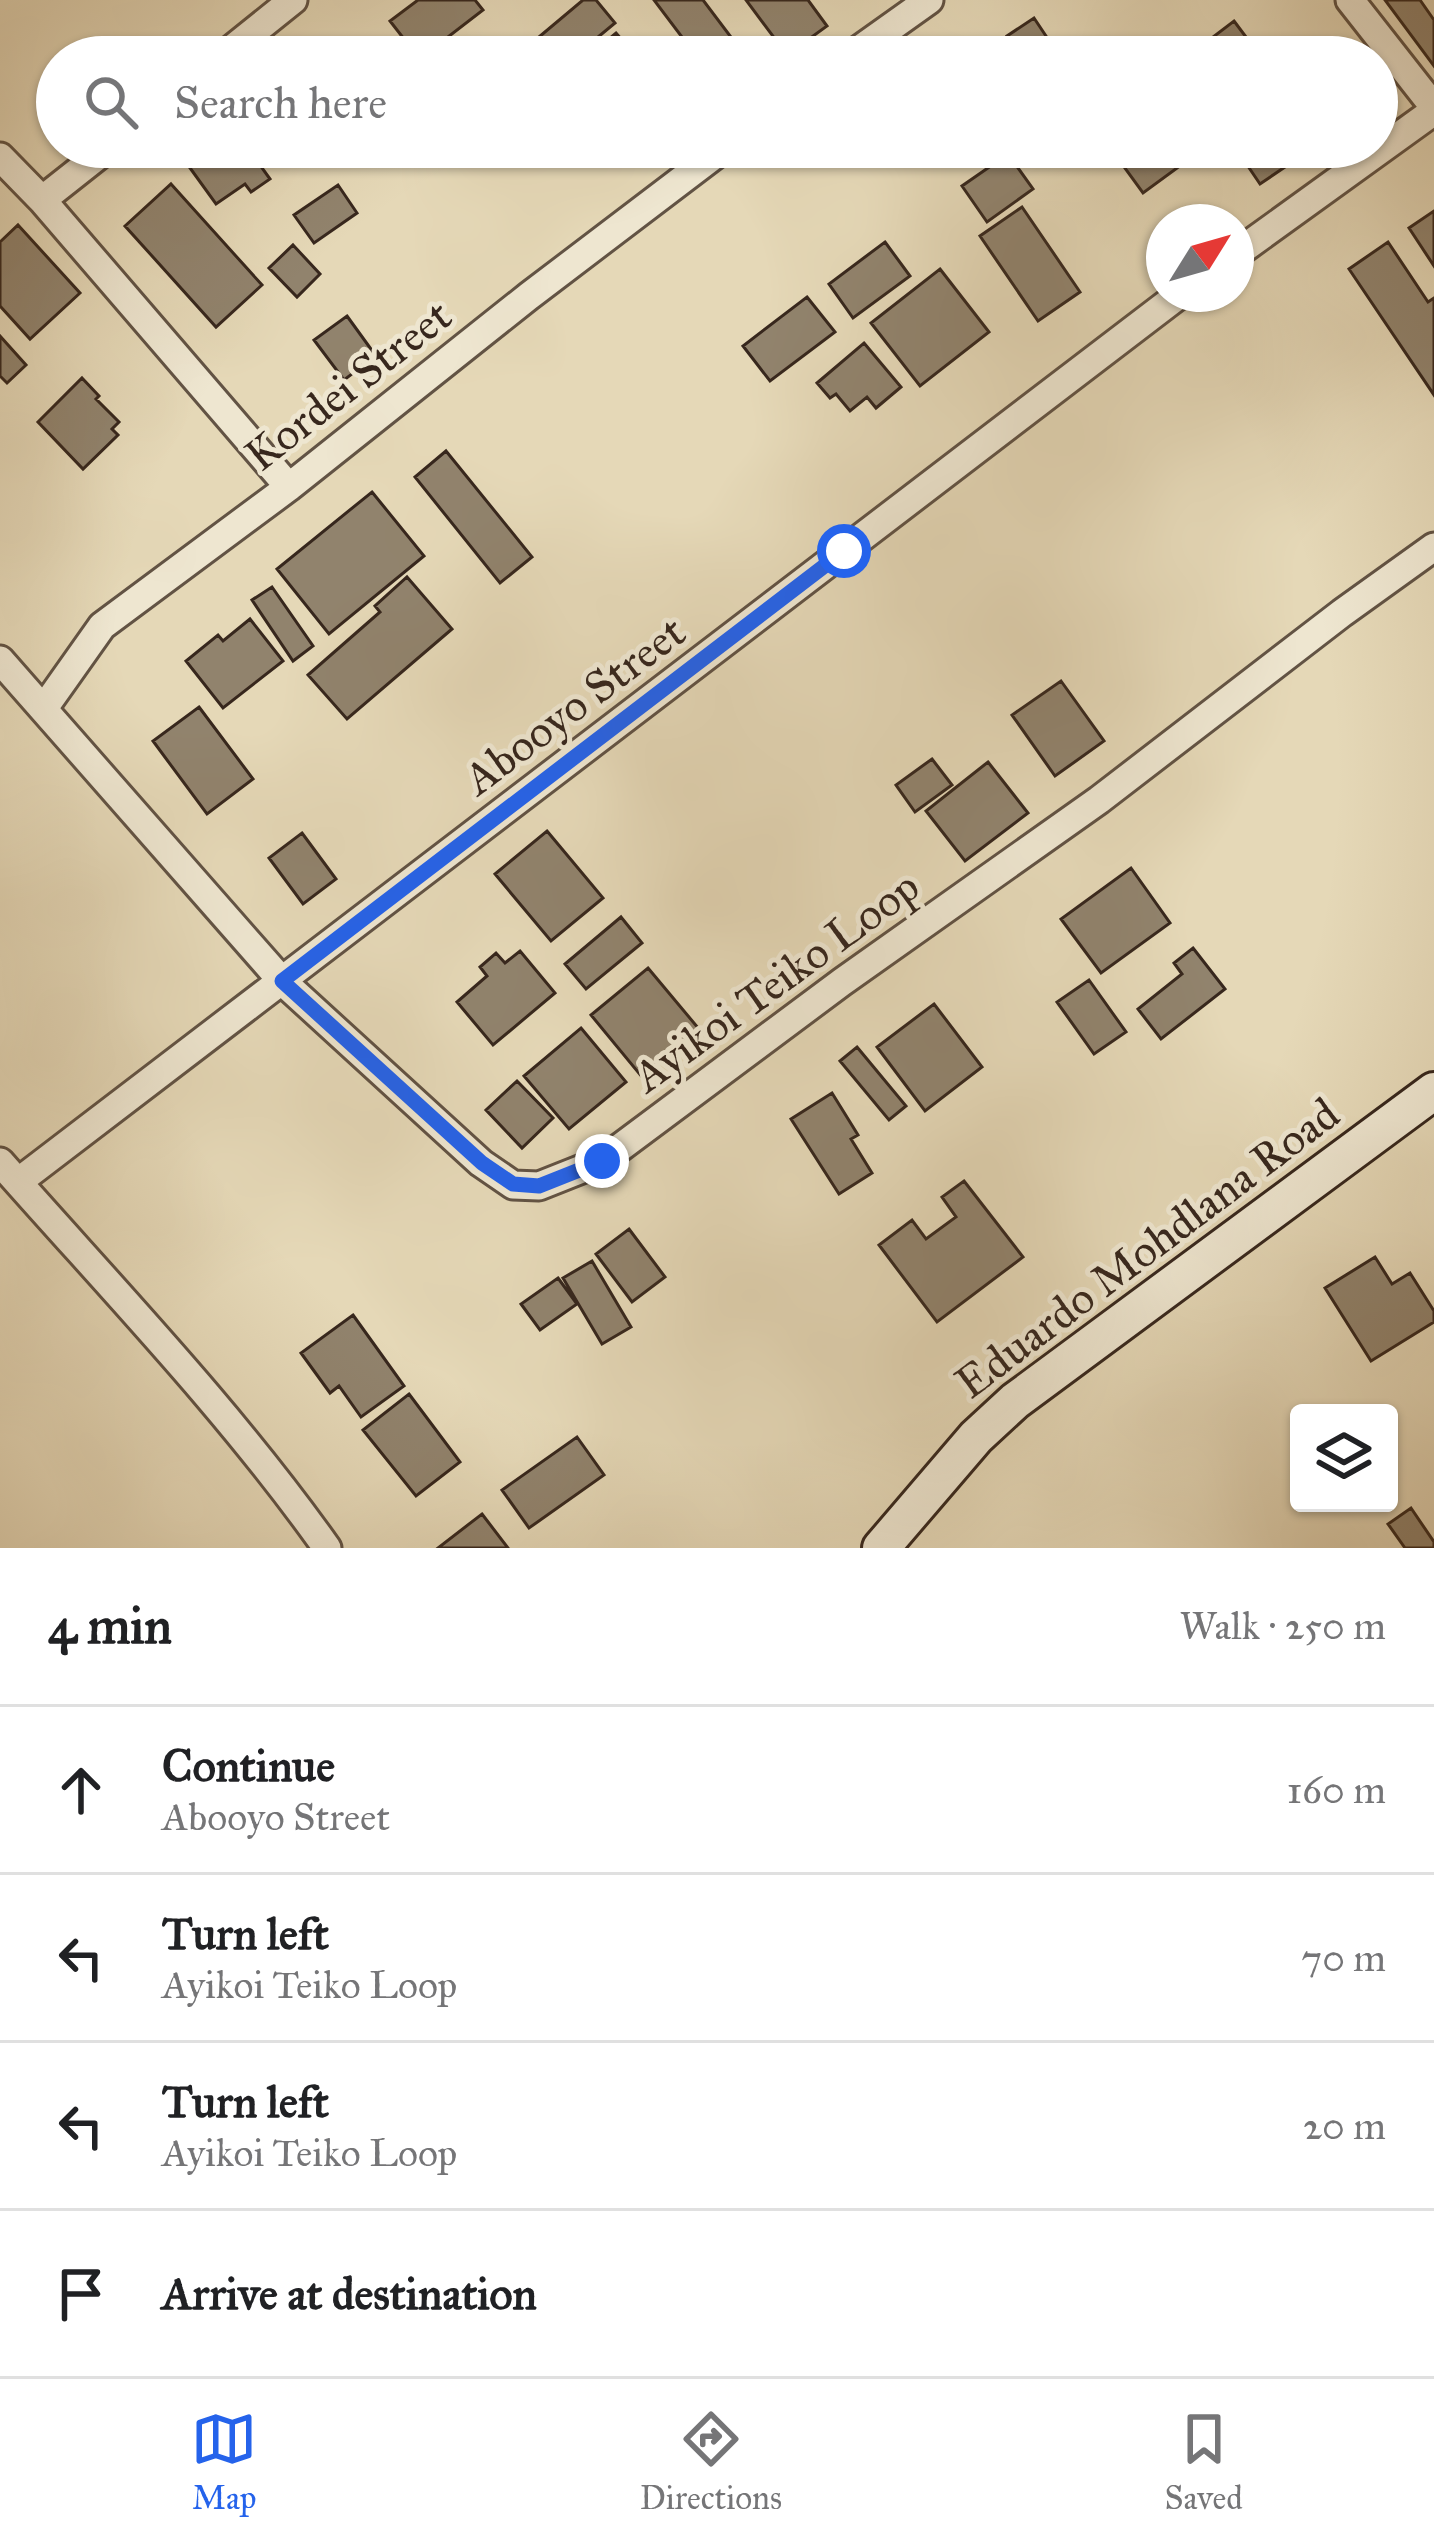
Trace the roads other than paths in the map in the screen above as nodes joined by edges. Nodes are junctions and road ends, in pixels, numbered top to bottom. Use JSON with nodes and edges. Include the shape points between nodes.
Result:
{"nodes":[{"id":1,"x":293,"y":0,"type":"edge"},
{"id":2,"x":929,"y":0,"type":"edge"},
{"id":3,"x":1350,"y":0,"type":"edge"},
{"id":4,"x":248,"y":36,"type":"edge"},
{"id":5,"x":878,"y":36,"type":"edge"},
{"id":6,"x":1378,"y":36,"type":"edge"},
{"id":7,"x":1398,"y":62,"type":"edge"},
{"id":8,"x":1434,"y":109,"type":"edge"},
{"id":9,"x":1398,"y":135,"type":"edge"},
{"id":10,"x":0,"y":157,"type":"edge"},
{"id":11,"x":82,"y":168,"type":"edge"},
{"id":12,"x":697,"y":168,"type":"edge"},
{"id":13,"x":1353,"y":168,"type":"edge"},
{"id":14,"x":42,"y":200,"type":"junction"},
{"id":15,"x":1254,"y":241,"type":"edge"},
{"id":16,"x":1156,"y":312,"type":"edge"},
{"id":17,"x":290,"y":487,"type":"junction"},
{"id":18,"x":1434,"y":547,"type":"edge"},
{"id":19,"x":0,"y":660,"type":"edge"},
{"id":20,"x":44,"y":708,"type":"junction"},
{"id":21,"x":282,"y":981,"type":"junction"},
{"id":22,"x":1434,"y":1090,"type":"edge"},
{"id":23,"x":9,"y":1172,"type":"edge"},
{"id":24,"x":327,"y":1548,"type":"edge"},
{"id":25,"x":881,"y":1548,"type":"edge"}],
"edges":[{"from":1,"to":4,"type":"street"},
{"from":2,"to":5,"type":"street"},
{"from":3,"to":6,"type":"street"},
{"from":7,"to":8,"type":"street"},
{"from":8,"to":9,"type":"street"},
{"from":10,"to":14,"type":"street"},
{"from":11,"to":14,"type":"street"},
{"from":12,"to":17,"type":"street","name":"Kordei Street"},
{"from":13,"to":15,"type":"street"},
{"from":14,"to":17,"type":"street"},
{"from":16,"to":21,"type":"street","name":"Abooyo Street"},
{"from":17,"to":20,"type":"street","name":"Kordei Street","via":[[102,626]]},
{"from":18,"to":21,"type":"street","name":"Ayikoi Teiko Loop","via":[[602,1161],[562,1179],[513,1184],[482,1163]]},
{"from":19,"to":20,"type":"street","name":"Ayikoi Teiko Loop"},
{"from":20,"to":21,"type":"street","name":"Ayikoi Teiko Loop"},
{"from":21,"to":23,"type":"street","name":"Abooyo Street"},
{"from":22,"to":25,"type":"main road","name":"Eduardo Mohdlana Road","via":[[1015,1401]]},
{"from":23,"to":24,"type":"street"}]}
